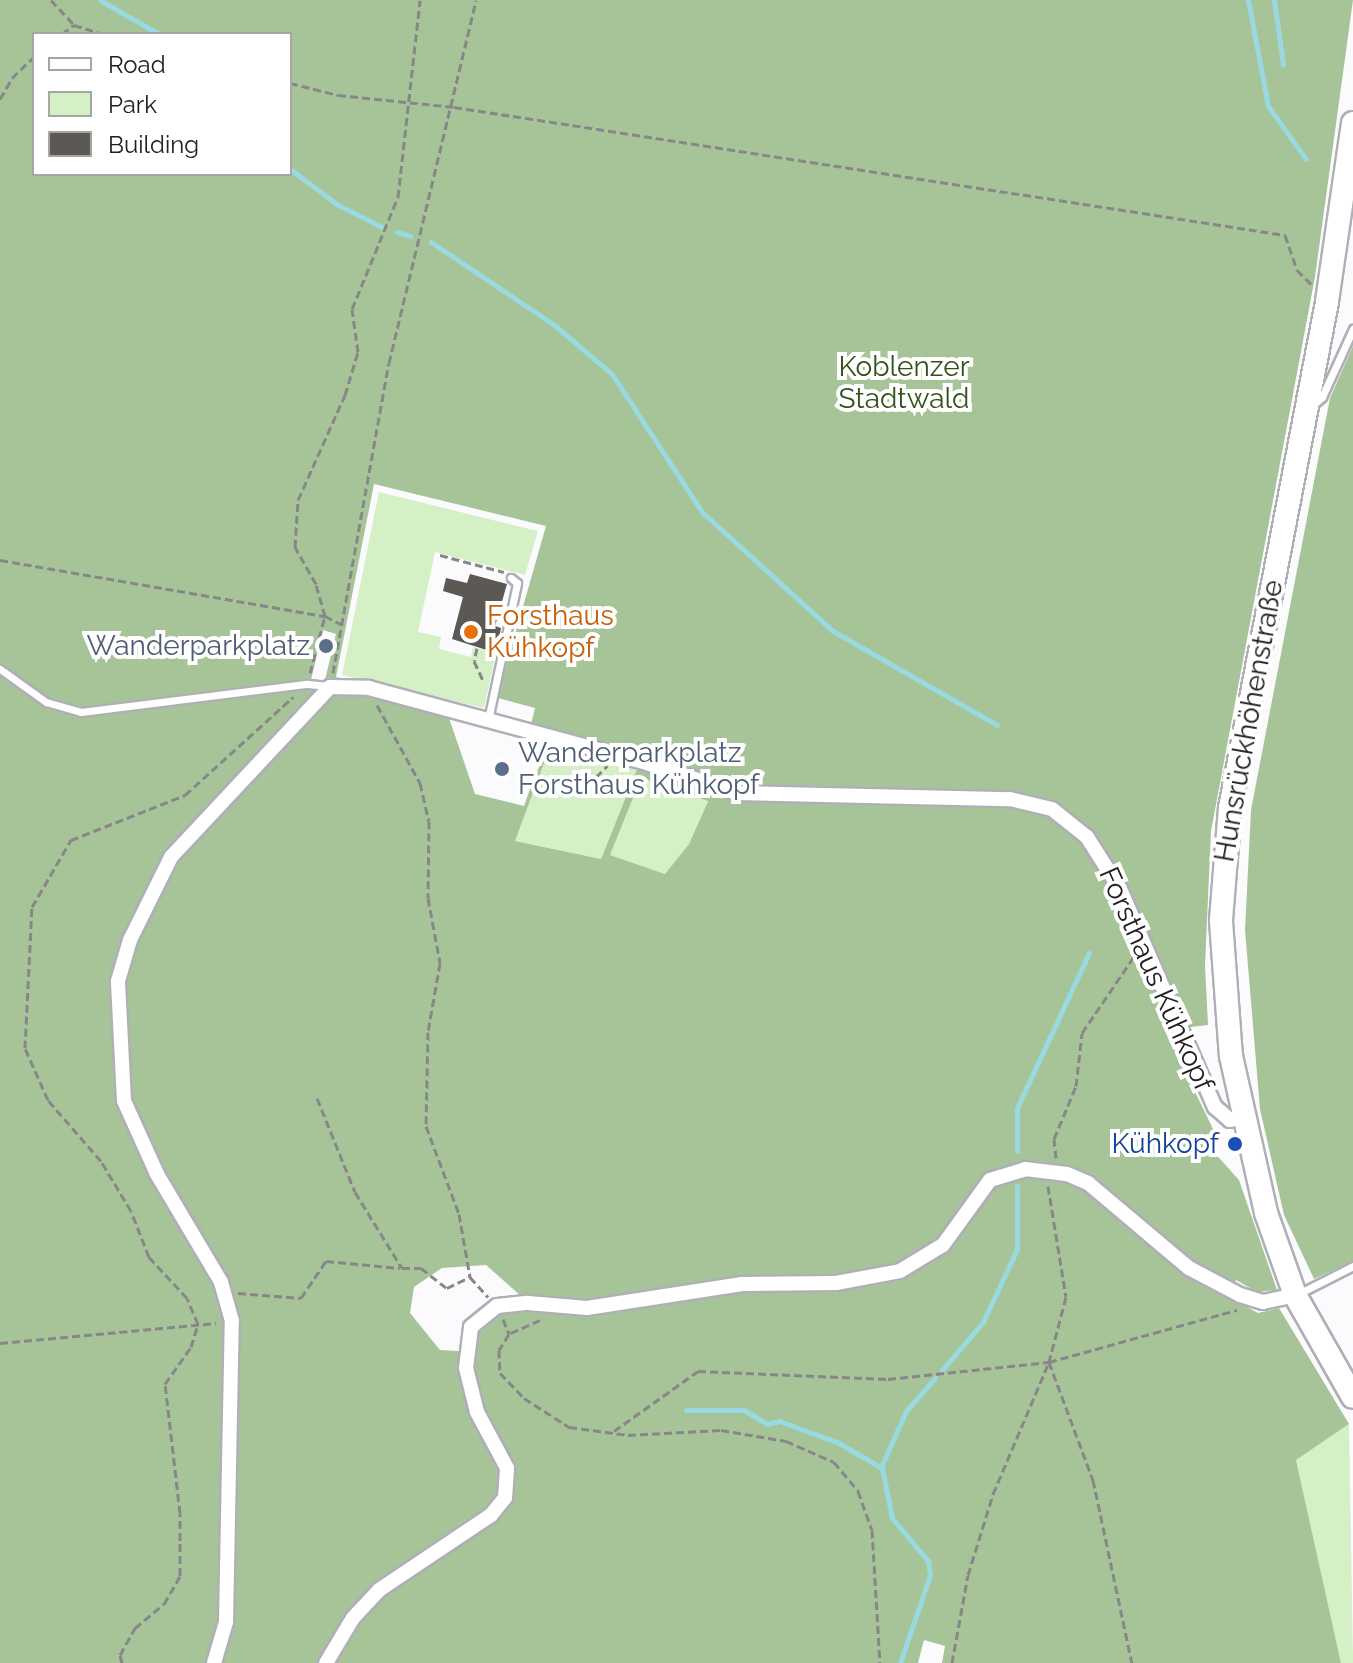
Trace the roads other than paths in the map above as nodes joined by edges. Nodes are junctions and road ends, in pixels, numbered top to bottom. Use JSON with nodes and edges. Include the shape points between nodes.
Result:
{"nodes":[{"id":1,"x":1353,"y":123,"type":"edge"},
{"id":2,"x":1353,"y":329,"type":"edge"},
{"id":3,"x":1307,"y":411,"type":"junction"},
{"id":4,"x":511,"y":578,"type":"road end"},
{"id":5,"x":0,"y":669,"type":"edge"},
{"id":6,"x":330,"y":687,"type":"junction"},
{"id":7,"x":487,"y":722,"type":"junction"},
{"id":8,"x":1243,"y":1117,"type":"junction"},
{"id":9,"x":1353,"y":1266,"type":"edge"},
{"id":10,"x":1295,"y":1295,"type":"junction"},
{"id":11,"x":1353,"y":1397,"type":"edge"},
{"id":12,"x":214,"y":1663,"type":"edge"},
{"id":13,"x":326,"y":1663,"type":"edge"}],
"edges":[{"from":1,"to":3,"type":"main road","name":"Hunsrückhöhenstraße"},
{"from":2,"to":3,"type":"lane","via":[[1322,397]]},
{"from":3,"to":8,"type":"main road","name":"Hunsrückhöhenstraße","via":[[1238,755],[1223,871],[1224,988]]},
{"from":4,"to":7,"type":"lane","via":[[517,583]]},
{"from":5,"to":6,"type":"lane","via":[[42,700],[81,712],[307,684]]},
{"from":6,"to":7,"type":"street","name":"Forsthaus Kühkopf","via":[[369,688]]},
{"from":6,"to":12,"type":"street","via":[[171,857],[130,940],[118,981],[124,1101],[152,1165],[226,1296],[232,1321],[226,1622]]},
{"from":7,"to":8,"type":"street","name":"Forsthaus Kühkopf","via":[[647,763],[736,793],[1010,799],[1052,809],[1077,826],[1102,859],[1215,1107],[1230,1120]]},
{"from":8,"to":10,"type":"main road","name":"Hunsrückhöhenstraße","via":[[1266,1213]]},
{"from":9,"to":10,"type":"lane"},
{"from":10,"to":11,"type":"main road","name":"Hunsrückhöhenstraße"},
{"from":10,"to":13,"type":"street","via":[[1263,1302],[1189,1268],[1088,1183],[1050,1170],[997,1174],[934,1254],[900,1271],[836,1283],[742,1284],[587,1308],[497,1306],[478,1314],[465,1346],[477,1412],[505,1461],[505,1498],[491,1515],[379,1590],[353,1618]]}]}
